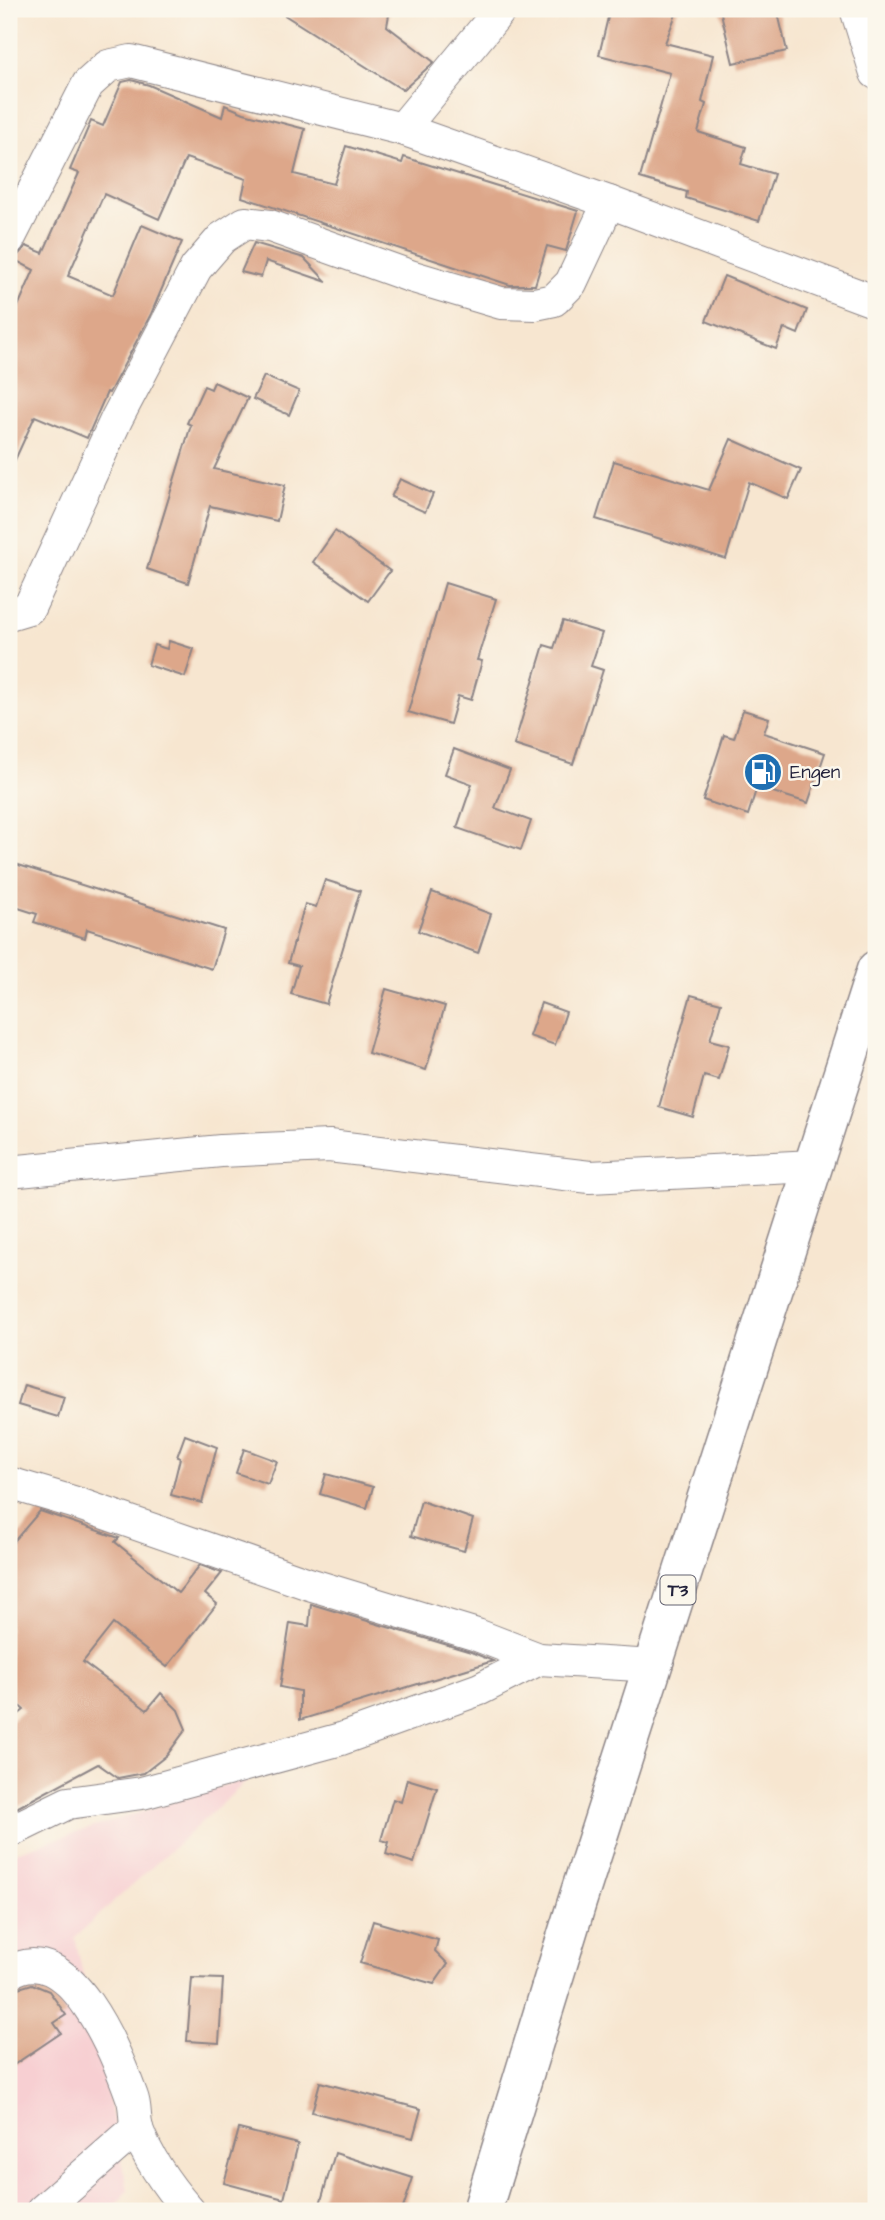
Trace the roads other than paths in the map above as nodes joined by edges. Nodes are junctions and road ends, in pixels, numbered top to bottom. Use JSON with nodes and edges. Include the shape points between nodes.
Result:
{"nodes":[{"id":1,"x":501,"y":9,"type":"edge"},
{"id":2,"x":856,"y":9,"type":"edge"},
{"id":3,"x":876,"y":73,"type":"edge"},
{"id":4,"x":402,"y":129,"type":"junction"},
{"id":5,"x":609,"y":202,"type":"junction"},
{"id":6,"x":9,"y":239,"type":"edge"},
{"id":7,"x":876,"y":302,"type":"edge"},
{"id":8,"x":9,"y":614,"type":"edge"},
{"id":9,"x":876,"y":970,"type":"edge"},
{"id":10,"x":813,"y":1166,"type":"junction"},
{"id":11,"x":9,"y":1171,"type":"edge"},
{"id":12,"x":9,"y":1483,"type":"edge"},
{"id":13,"x":539,"y":1659,"type":"junction"},
{"id":14,"x":654,"y":1665,"type":"junction"},
{"id":15,"x":9,"y":1832,"type":"edge"},
{"id":16,"x":9,"y":1973,"type":"edge"},
{"id":17,"x":137,"y":2129,"type":"junction"},
{"id":18,"x":42,"y":2211,"type":"edge"},
{"id":19,"x":189,"y":2211,"type":"edge"},
{"id":20,"x":482,"y":2211,"type":"edge"}],
"edges":[{"from":1,"to":4,"type":"street"},
{"from":2,"to":3,"type":"street"},
{"from":4,"to":5,"type":"street"},
{"from":4,"to":6,"type":"street","via":[[131,61],[108,66],[88,84]]},
{"from":5,"to":7,"type":"street"},
{"from":5,"to":8,"type":"street","via":[[571,283],[554,300],[534,304],[501,303],[270,226],[245,223],[222,238],[196,268],[117,418],[29,608]]},
{"from":9,"to":10,"type":"highway","number":"T3"},
{"from":10,"to":11,"type":"street","via":[[590,1177],[329,1146]]},
{"from":10,"to":14,"type":"highway","number":"T3"},
{"from":12,"to":13,"type":"street"},
{"from":13,"to":14,"type":"street"},
{"from":13,"to":15,"type":"street","via":[[481,1689],[341,1739],[142,1793],[68,1803]]},
{"from":14,"to":20,"type":"highway","number":"T3"},
{"from":16,"to":17,"type":"street","via":[[39,1965],[60,1973],[79,1990],[133,2100]]},
{"from":17,"to":18,"type":"street"},
{"from":17,"to":19,"type":"street","via":[[169,2188]]}]}
